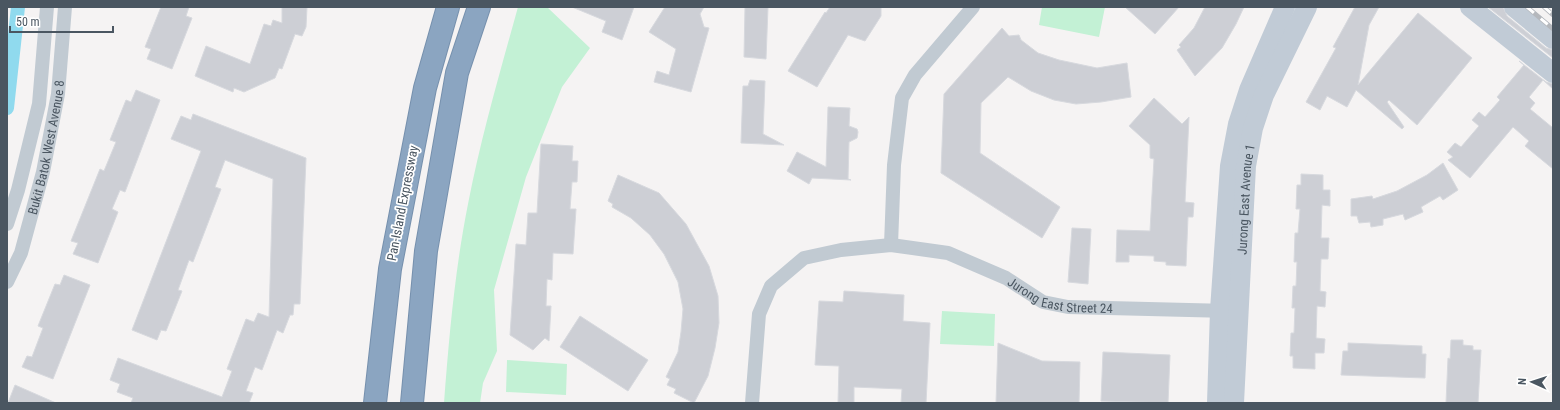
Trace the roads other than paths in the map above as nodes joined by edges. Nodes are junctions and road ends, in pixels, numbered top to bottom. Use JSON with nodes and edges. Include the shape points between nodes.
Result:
{"nodes":[{"id":1,"x":47,"y":7,"type":"edge"},
{"id":2,"x":65,"y":7,"type":"edge"},
{"id":3,"x":448,"y":7,"type":"edge"},
{"id":4,"x":479,"y":7,"type":"edge"},
{"id":5,"x":973,"y":7,"type":"edge"},
{"id":6,"x":1285,"y":7,"type":"edge"},
{"id":7,"x":1307,"y":7,"type":"edge"},
{"id":8,"x":1470,"y":7,"type":"edge"},
{"id":9,"x":1514,"y":7,"type":"edge"},
{"id":10,"x":1553,"y":39,"type":"edge"},
{"id":11,"x":1553,"y":73,"type":"edge"},
{"id":12,"x":7,"y":224,"type":"edge"},
{"id":13,"x":891,"y":245,"type":"junction"},
{"id":14,"x":7,"y":282,"type":"edge"},
{"id":15,"x":1229,"y":311,"type":"junction"},
{"id":16,"x":374,"y":400,"type":"edge"},
{"id":17,"x":412,"y":403,"type":"edge"},
{"id":18,"x":752,"y":403,"type":"edge"},
{"id":19,"x":1217,"y":403,"type":"edge"},
{"id":20,"x":1234,"y":403,"type":"edge"}],
"edges":[{"from":1,"to":12,"type":"street","name":"Bukit Batok West Avenue 8","via":[[39,104]]},
{"from":2,"to":14,"type":"street","name":"Bukit Batok West Avenue 8","via":[[58,94],[43,172],[21,253]]},
{"from":3,"to":16,"type":"highway","name":"Pan-Island Expressway","via":[[424,88],[390,270]]},
{"from":4,"to":17,"type":"highway","via":[[458,73],[426,251]]},
{"from":5,"to":13,"type":"street","via":[[915,75],[902,98],[894,165]]},
{"from":6,"to":15,"type":"street","name":"Jurong East Avenue 1","via":[[1249,90],[1238,124],[1230,166]]},
{"from":7,"to":15,"type":"street","name":"Jurong East Avenue 1","via":[[1264,95],[1253,128]]},
{"from":8,"to":11,"type":"street"},
{"from":9,"to":10,"type":"street"},
{"from":13,"to":15,"type":"street","name":"Jurong East Street 24","via":[[948,253],[1006,278],[1042,302],[1055,305]]},
{"from":13,"to":18,"type":"street","name":"Jurong East Street 24","via":[[841,250],[804,258],[771,286],[758,314]]},
{"from":15,"to":19,"type":"street","name":"Jurong East Avenue 1"},
{"from":15,"to":20,"type":"street","name":"Jurong East Avenue 1"}]}
